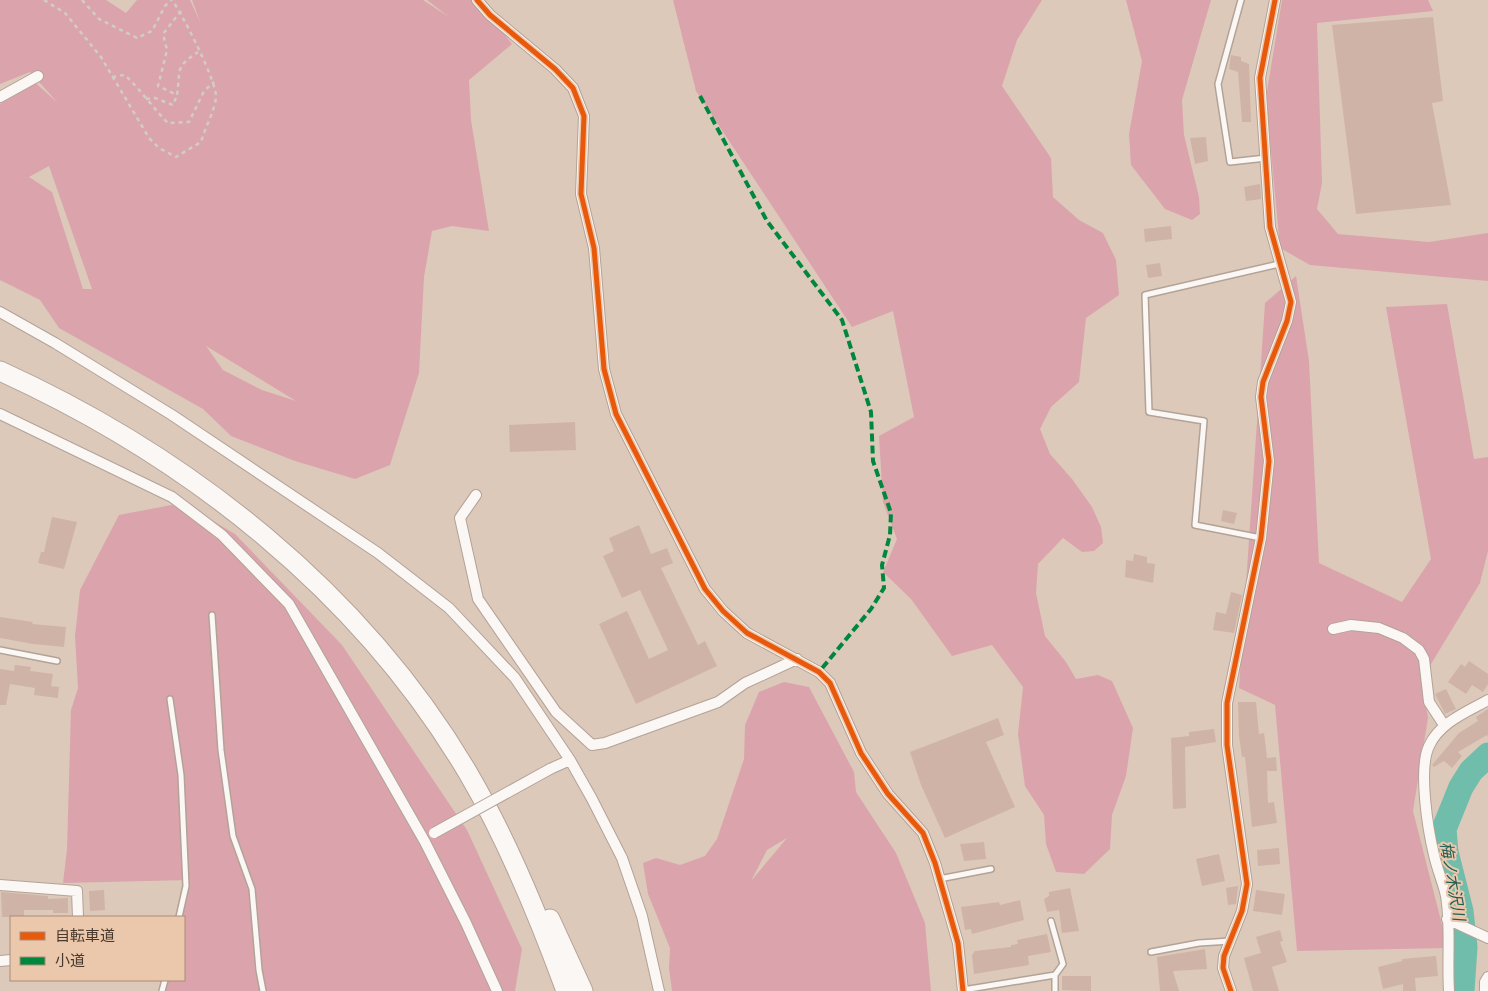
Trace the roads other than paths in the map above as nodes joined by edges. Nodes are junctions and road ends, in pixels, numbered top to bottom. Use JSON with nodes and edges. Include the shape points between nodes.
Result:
{"nodes":[{"id":1,"x":477,"y":0,"type":"edge"},
{"id":2,"x":1241,"y":0,"type":"edge"},
{"id":3,"x":1275,"y":0,"type":"edge"},
{"id":4,"x":38,"y":76,"type":"dead end"},
{"id":5,"x":0,"y":97,"type":"edge"},
{"id":6,"x":1267,"y":158,"type":"junction"},
{"id":7,"x":1279,"y":264,"type":"junction"},
{"id":8,"x":0,"y":312,"type":"edge"},
{"id":9,"x":0,"y":371,"type":"edge"},
{"id":10,"x":0,"y":379,"type":"edge"},
{"id":11,"x":0,"y":414,"type":"edge"},
{"id":12,"x":476,"y":495,"type":"dead end"},
{"id":13,"x":1261,"y":538,"type":"junction"},
{"id":14,"x":212,"y":614,"type":"dead end"},
{"id":15,"x":1333,"y":629,"type":"dead end"},
{"id":16,"x":0,"y":650,"type":"edge"},
{"id":17,"x":796,"y":659,"type":"junction"},
{"id":18,"x":57,"y":661,"type":"dead end"},
{"id":19,"x":170,"y":700,"type":"dead end"},
{"id":20,"x":1488,"y":700,"type":"edge"},
{"id":21,"x":556,"y":712,"type":"junction"},
{"id":22,"x":543,"y":722,"type":"junction"},
{"id":23,"x":1444,"y":725,"type":"junction"},
{"id":24,"x":570,"y":760,"type":"junction"},
{"id":25,"x":495,"y":822,"type":"junction"},
{"id":26,"x":425,"y":842,"type":"junction"},
{"id":27,"x":991,"y":869,"type":"dead end"},
{"id":28,"x":939,"y":879,"type":"junction"},
{"id":29,"x":0,"y":885,"type":"edge"},
{"id":30,"x":78,"y":916,"type":"edge"},
{"id":31,"x":179,"y":916,"type":"edge"},
{"id":32,"x":1052,"y":920,"type":"dead end"},
{"id":33,"x":1450,"y":920,"type":"junction"},
{"id":34,"x":1484,"y":937,"type":"edge"},
{"id":35,"x":1231,"y":941,"type":"junction"},
{"id":36,"x":1151,"y":952,"type":"dead end"},
{"id":37,"x":1055,"y":975,"type":"junction"},
{"id":38,"x":1488,"y":977,"type":"edge"},
{"id":39,"x":963,"y":990,"type":"edge"},
{"id":40,"x":263,"y":991,"type":"edge"},
{"id":41,"x":497,"y":991,"type":"edge"},
{"id":42,"x":555,"y":991,"type":"edge"},
{"id":43,"x":566,"y":991,"type":"edge"},
{"id":44,"x":583,"y":991,"type":"edge"},
{"id":45,"x":659,"y":991,"type":"edge"},
{"id":46,"x":1055,"y":991,"type":"edge"},
{"id":47,"x":1231,"y":991,"type":"edge"},
{"id":48,"x":1449,"y":991,"type":"edge"},
{"id":49,"x":1485,"y":991,"type":"edge"}],
"edges":[{"from":1,"to":17,"type":"street","via":[[490,15],[556,69],[573,88],[584,116],[581,194],[594,248],[604,369],[616,414],[705,589],[747,633]]},
{"from":2,"to":6,"type":"lane","via":[[1218,84],[1230,162]]},
{"from":3,"to":6,"type":"street","via":[[1260,78]]},
{"from":4,"to":5,"type":"street"},
{"from":6,"to":7,"type":"street","via":[[1270,227]]},
{"from":7,"to":13,"type":"street","via":[[1291,302],[1263,382],[1261,397],[1269,461]]},
{"from":7,"to":13,"type":"lane","via":[[1145,294],[1149,412],[1204,421],[1195,525]]},
{"from":8,"to":22,"type":"street","via":[[172,415],[378,553],[456,614],[515,678]]},
{"from":9,"to":25,"type":"highway","via":[[61,399],[128,437],[189,476],[244,517],[301,569],[388,660],[438,727]]},
{"from":10,"to":42,"type":"highway","via":[[123,444],[185,483],[239,524],[341,620],[426,726],[457,776],[486,828]]},
{"from":11,"to":26,"type":"street","via":[[172,496],[222,535],[289,604]]},
{"from":12,"to":21,"type":"street","via":[[460,518],[478,599]]},
{"from":13,"to":35,"type":"street","via":[[1225,725],[1247,884]]},
{"from":14,"to":40,"type":"lane","via":[[221,750],[233,836],[252,889]]},
{"from":15,"to":23,"type":"street","via":[[1351,625],[1379,628],[1403,638],[1419,650],[1424,659],[1429,702]]},
{"from":16,"to":18,"type":"lane"},
{"from":17,"to":21,"type":"street","via":[[745,682],[718,702],[605,743],[592,745]]},
{"from":17,"to":28,"type":"street","via":[[819,672],[830,683],[861,753],[888,794],[923,834]]},
{"from":19,"to":31,"type":"lane","via":[[181,775],[186,886]]},
{"from":20,"to":23,"type":"street"},
{"from":21,"to":22,"type":"street"},
{"from":22,"to":24,"type":"street"},
{"from":23,"to":33,"type":"street","via":[[1428,746],[1425,801]]},
{"from":24,"to":26,"type":"street","bridge":true,"via":[[434,833]]},
{"from":24,"to":45,"type":"street","via":[[622,858],[642,916]]},
{"from":25,"to":43,"type":"highway","via":[[548,941]]},
{"from":25,"to":44,"type":"highway","via":[[558,932]]},
{"from":26,"to":41,"type":"street"},
{"from":27,"to":28,"type":"lane"},
{"from":28,"to":39,"type":"street","via":[[958,943]]},
{"from":29,"to":30,"type":"street","via":[[76,891]]},
{"from":32,"to":37,"type":"lane","via":[[1063,964]]},
{"from":33,"to":34,"type":"street"},
{"from":33,"to":48,"type":"street"},
{"from":35,"to":36,"type":"lane"},
{"from":35,"to":47,"type":"street","via":[[1223,968]]},
{"from":37,"to":39,"type":"lane"},
{"from":37,"to":46,"type":"lane"},
{"from":38,"to":49,"type":"street"}]}
